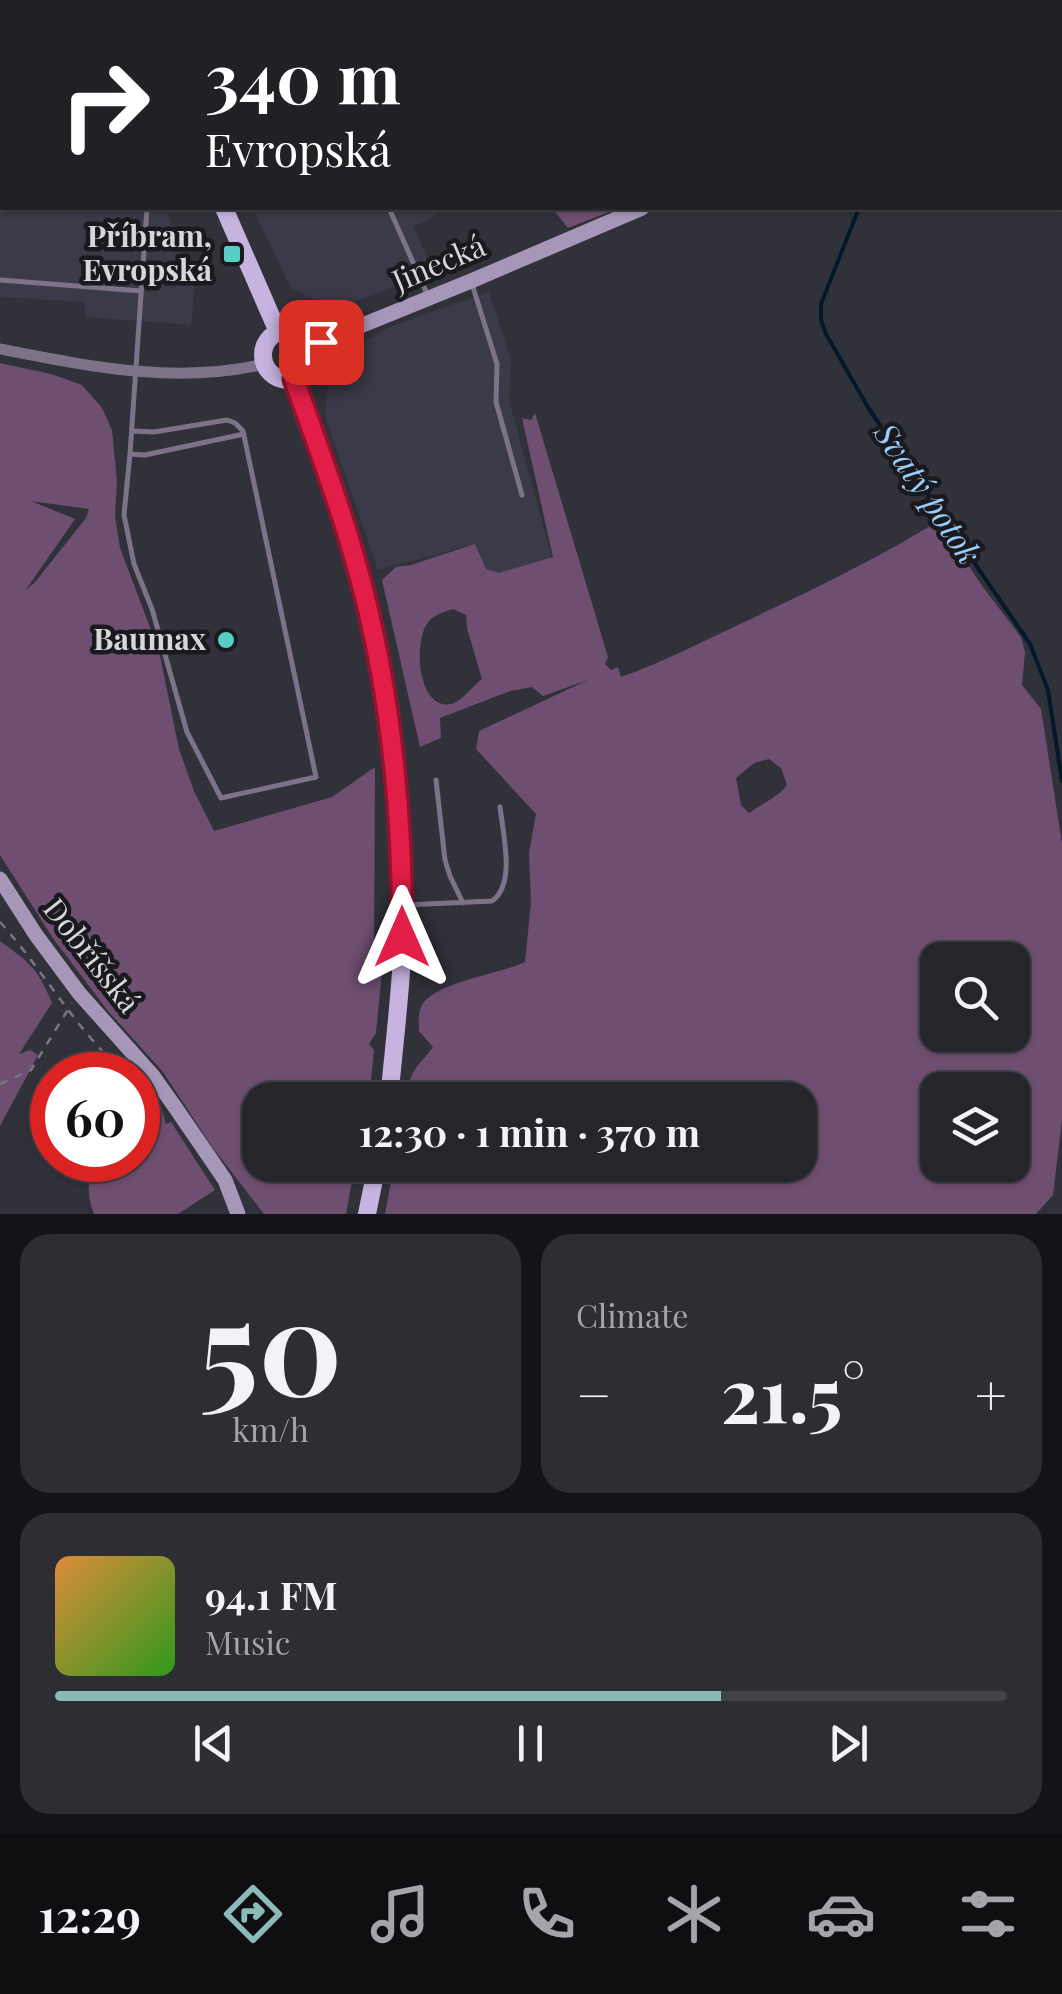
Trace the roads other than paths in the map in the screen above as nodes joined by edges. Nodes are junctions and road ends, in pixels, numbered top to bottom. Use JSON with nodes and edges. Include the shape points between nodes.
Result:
{"nodes":[{"id":1,"x":147,"y":210,"type":"edge"},
{"id":2,"x":225,"y":210,"type":"edge"},
{"id":3,"x":390,"y":210,"type":"edge"},
{"id":4,"x":637,"y":210,"type":"edge"},
{"id":5,"x":0,"y":280,"type":"edge"},
{"id":6,"x":471,"y":281,"type":"junction"},
{"id":7,"x":141,"y":291,"type":"junction"},
{"id":8,"x":429,"y":299,"type":"junction"},
{"id":9,"x":278,"y":332,"type":"junction"},
{"id":10,"x":311,"y":346,"type":"junction"},
{"id":11,"x":0,"y":349,"type":"edge"},
{"id":12,"x":265,"y":364,"type":"junction"},
{"id":13,"x":136,"y":372,"type":"junction"},
{"id":14,"x":294,"y":379,"type":"junction"},
{"id":15,"x":132,"y":431,"type":"junction"},
{"id":16,"x":244,"y":434,"type":"junction"},
{"id":17,"x":130,"y":454,"type":"junction"},
{"id":18,"x":522,"y":495,"type":"dead end"},
{"id":19,"x":436,"y":780,"type":"dead end"},
{"id":20,"x":500,"y":807,"type":"dead end"},
{"id":21,"x":0,"y":879,"type":"edge"},
{"id":22,"x":462,"y":902,"type":"junction"},
{"id":23,"x":402,"y":905,"type":"junction"},
{"id":24,"x":391,"y":1082,"type":"edge"},
{"id":25,"x":374,"y":1182,"type":"edge"},
{"id":26,"x":238,"y":1214,"type":"edge"},
{"id":27,"x":367,"y":1214,"type":"edge"}],
"edges":[{"from":1,"to":7,"type":"lane"},
{"from":2,"to":9,"type":"main road"},
{"from":3,"to":8,"type":"lane"},
{"from":4,"to":6,"type":"street","name":"Jinecká"},
{"from":5,"to":7,"type":"lane"},
{"from":6,"to":8,"type":"street","name":"Jinecká"},
{"from":6,"to":18,"type":"lane","via":[[496,364],[496,402]]},
{"from":7,"to":13,"type":"lane"},
{"from":8,"to":10,"type":"street","name":"Jinecká"},
{"from":9,"to":10,"type":"main road","via":[[295,331]]},
{"from":9,"to":12,"type":"main road","via":[[264,348]]},
{"from":10,"to":14,"type":"main road","via":[[311,364]]},
{"from":11,"to":13,"type":"street"},
{"from":12,"to":13,"type":"street","via":[[196,374]]},
{"from":12,"to":14,"type":"main road","via":[[277,377]]},
{"from":13,"to":15,"type":"lane"},
{"from":14,"to":23,"type":"main road","via":[[374,633],[394,757]]},
{"from":15,"to":16,"type":"lane","via":[[227,420]]},
{"from":15,"to":17,"type":"lane"},
{"from":16,"to":17,"type":"lane"},
{"from":16,"to":17,"type":"lane","via":[[316,777],[221,798],[186,732],[134,564],[124,514]]},
{"from":19,"to":22,"type":"lane","via":[[445,860]]},
{"from":20,"to":22,"type":"lane","via":[[504,888],[492,901]]},
{"from":21,"to":26,"type":"street","name":"Dobříšská","via":[[79,994],[153,1076],[225,1180]]},
{"from":22,"to":23,"type":"lane"},
{"from":23,"to":24,"type":"main road"},
{"from":25,"to":27,"type":"main road"}]}
